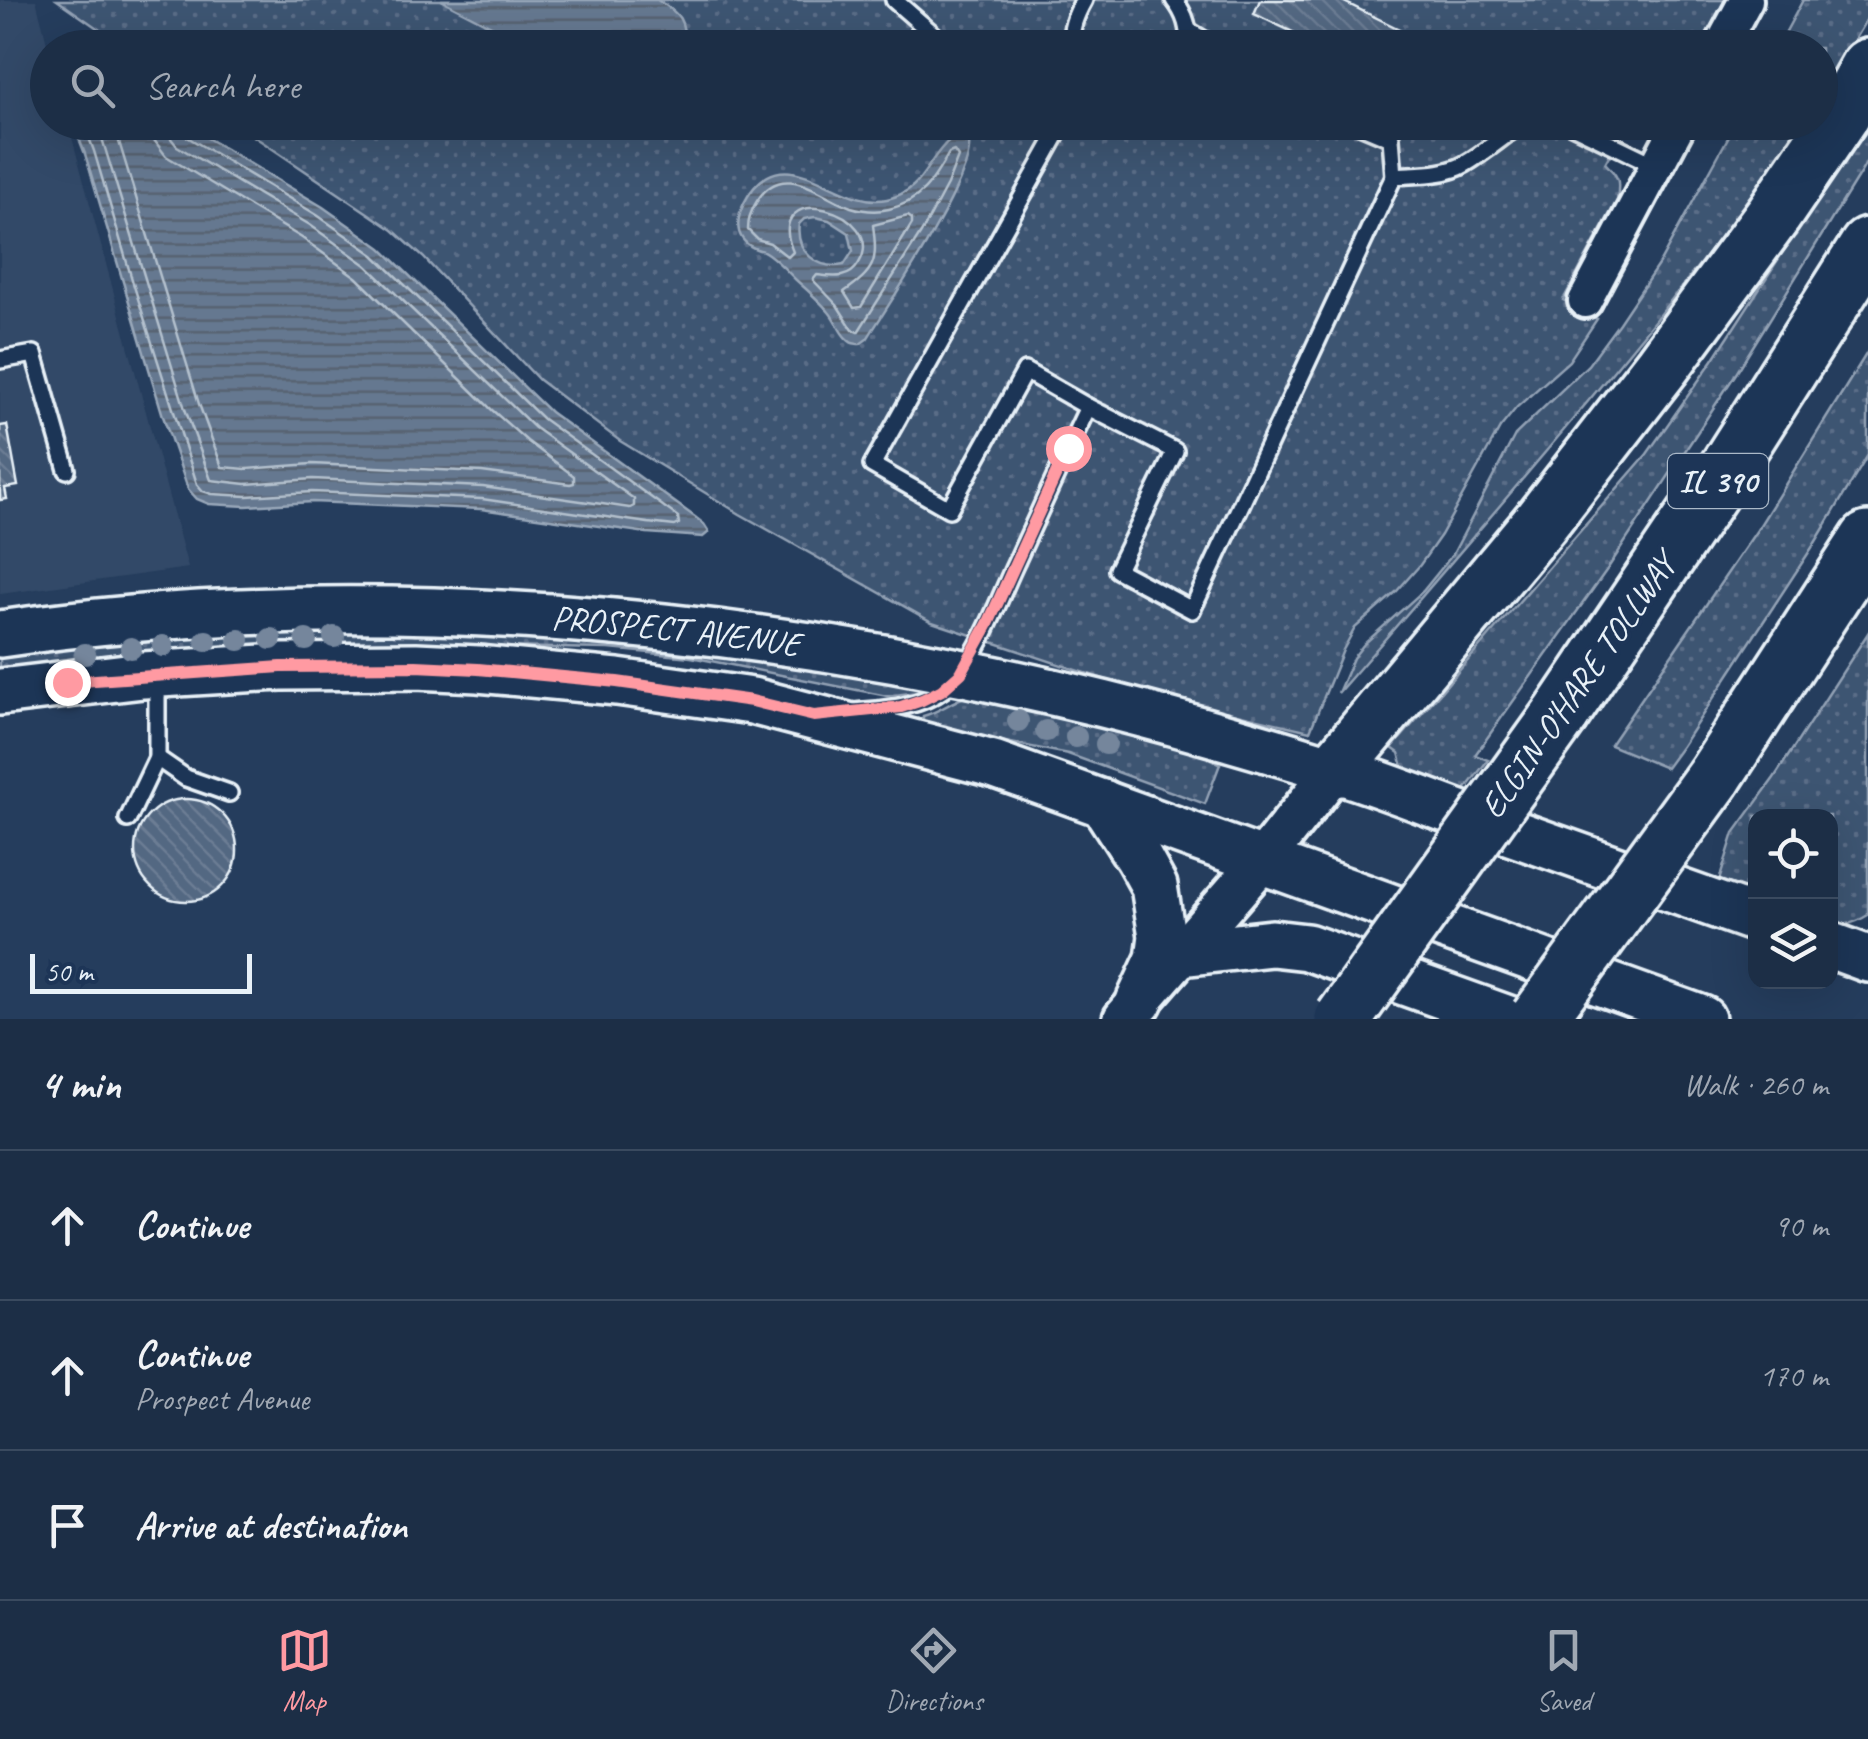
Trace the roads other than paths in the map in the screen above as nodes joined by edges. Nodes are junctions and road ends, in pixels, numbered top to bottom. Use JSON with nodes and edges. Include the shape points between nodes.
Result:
{"nodes":[{"id":1,"x":894,"y":0,"type":"edge"},
{"id":2,"x":1084,"y":0,"type":"edge"},
{"id":3,"x":1174,"y":0,"type":"edge"},
{"id":4,"x":1746,"y":0,"type":"edge"},
{"id":5,"x":928,"y":30,"type":"edge"},
{"id":6,"x":1071,"y":30,"type":"edge"},
{"id":7,"x":1187,"y":30,"type":"edge"},
{"id":8,"x":1730,"y":30,"type":"edge"},
{"id":9,"x":1868,"y":67,"type":"edge"},
{"id":10,"x":1838,"y":120,"type":"edge"},
{"id":11,"x":1054,"y":140,"type":"edge"},
{"id":12,"x":1392,"y":140,"type":"edge"},
{"id":13,"x":1498,"y":140,"type":"edge"},
{"id":14,"x":1603,"y":140,"type":"edge"},
{"id":15,"x":1671,"y":140,"type":"edge"},
{"id":16,"x":1824,"y":140,"type":"edge"},
{"id":17,"x":1657,"y":166,"type":"junction"},
{"id":18,"x":1394,"y":176,"type":"junction"},
{"id":19,"x":1868,"y":246,"type":"edge"},
{"id":20,"x":1585,"y":301,"type":"dead end"},
{"id":21,"x":0,"y":360,"type":"edge"},
{"id":22,"x":1088,"y":407,"type":"junction"},
{"id":23,"x":67,"y":470,"type":"dead end"},
{"id":24,"x":1868,"y":540,"type":"edge"},
{"id":25,"x":0,"y":634,"type":"edge"},
{"id":26,"x":961,"y":673,"type":"junction"},
{"id":27,"x":157,"y":674,"type":"junction"},
{"id":28,"x":0,"y":692,"type":"edge"},
{"id":29,"x":814,"y":716,"type":"junction"},
{"id":30,"x":156,"y":758,"type":"junction"},
{"id":31,"x":1335,"y":769,"type":"junction"},
{"id":32,"x":228,"y":793,"type":"dead end"},
{"id":33,"x":1103,"y":803,"type":"junction"},
{"id":34,"x":128,"y":818,"type":"dead end"},
{"id":35,"x":1262,"y":861,"type":"junction"},
{"id":36,"x":1748,"y":916,"type":"edge"},
{"id":37,"x":1838,"y":949,"type":"edge"},
{"id":38,"x":1181,"y":953,"type":"junction"},
{"id":39,"x":1868,"y":959,"type":"edge"},
{"id":40,"x":1132,"y":1011,"type":"edge"},
{"id":41,"x":1343,"y":1019,"type":"edge"},
{"id":42,"x":1508,"y":1019,"type":"edge"},
{"id":43,"x":1538,"y":1019,"type":"edge"},
{"id":44,"x":1702,"y":1019,"type":"edge"}],
"edges":[{"from":1,"to":5,"type":"lane"},
{"from":2,"to":6,"type":"lane"},
{"from":3,"to":7,"type":"lane"},
{"from":4,"to":8,"type":"street"},
{"from":9,"to":10,"type":"highway"},
{"from":11,"to":22,"type":"lane","via":[[872,465],[949,509],[1026,371]]},
{"from":12,"to":18,"type":"lane"},
{"from":13,"to":18,"type":"lane","via":[[1463,166]]},
{"from":14,"to":17,"type":"lane"},
{"from":15,"to":17,"type":"street"},
{"from":16,"to":31,"type":"highway","via":[[1540,524]]},
{"from":17,"to":20,"type":"street"},
{"from":18,"to":22,"type":"lane","via":[[1192,610],[1117,570],[1175,451]]},
{"from":19,"to":41,"type":"highway","name":"ELGIN-O'HARE TOLLWAY","number":"IL 390","bridge":true,"via":[[1562,713]]},
{"from":21,"to":23,"type":"lane","via":[[34,354]]},
{"from":22,"to":26,"type":"lane"},
{"from":24,"to":43,"type":"highway","bridge":true,"via":[[1714,777]]},
{"from":25,"to":26,"type":"main road","name":"PROSPECT AVENUE","via":[[249,612],[434,612],[699,632]]},
{"from":26,"to":29,"type":"lane","via":[[942,690],[901,707]]},
{"from":26,"to":31,"type":"main road","name":"PROSPECT AVENUE"},
{"from":27,"to":28,"type":"main road","name":"PROSPECT AVENUE"},
{"from":27,"to":29,"type":"main road","name":"PROSPECT AVENUE","via":[[281,667],[478,669],[635,684]]},
{"from":27,"to":30,"type":"lane"},
{"from":29,"to":33,"type":"main road","name":"PROSPECT AVENUE","via":[[993,764]]},
{"from":30,"to":32,"type":"lane"},
{"from":30,"to":34,"type":"lane"},
{"from":31,"to":35,"type":"street"},
{"from":31,"to":36,"type":"main road","name":"PROSPECT AVENUE"},
{"from":33,"to":35,"type":"main road","name":"PROSPECT AVENUE"},
{"from":33,"to":40,"type":"main road","via":[[1154,886],[1162,936],[1159,960]]},
{"from":35,"to":38,"type":"street"},
{"from":35,"to":44,"type":"main road","name":"PROSPECT AVENUE"},
{"from":37,"to":39,"type":"main road"},
{"from":38,"to":40,"type":"street"},
{"from":38,"to":42,"type":"main road","via":[[1272,943],[1307,948]]}]}
